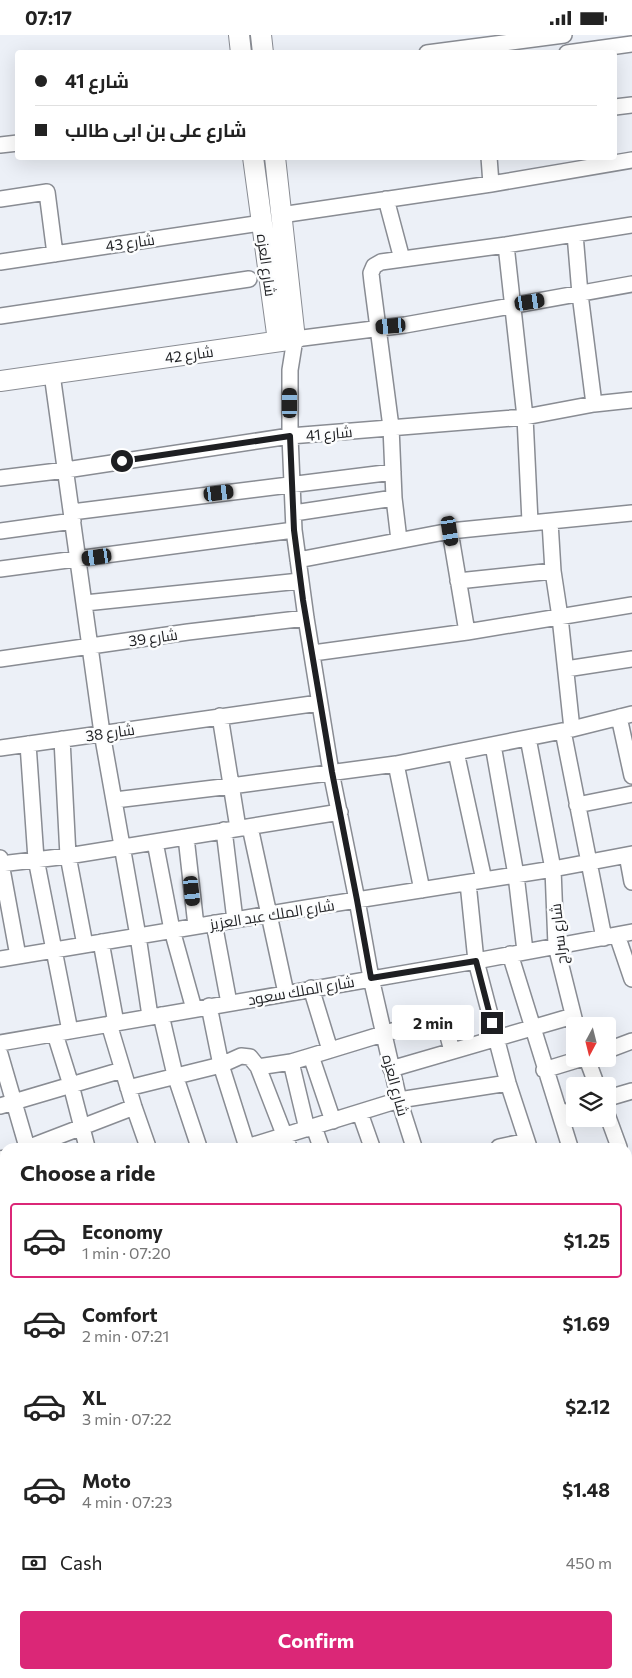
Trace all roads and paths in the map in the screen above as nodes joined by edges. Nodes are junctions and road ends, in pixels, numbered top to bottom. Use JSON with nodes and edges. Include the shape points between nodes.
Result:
{"nodes":[{"id":1,"x":239,"y":35,"type":"edge"},
{"id":2,"x":261,"y":35,"type":"edge"},
{"id":3,"x":564,"y":35,"type":"edge"},
{"id":4,"x":632,"y":44,"type":"edge"},
{"id":5,"x":461,"y":45,"type":"edge"},
{"id":6,"x":241,"y":50,"type":"edge"},
{"id":7,"x":263,"y":50,"type":"edge"},
{"id":8,"x":440,"y":50,"type":"edge"},
{"id":9,"x":589,"y":50,"type":"edge"},
{"id":10,"x":632,"y":105,"type":"edge"},
{"id":11,"x":617,"y":107,"type":"edge"},
{"id":12,"x":15,"y":143,"type":"edge"},
{"id":13,"x":0,"y":145,"type":"edge"},
{"id":14,"x":253,"y":160,"type":"edge"},
{"id":15,"x":274,"y":160,"type":"edge"},
{"id":16,"x":489,"y":160,"type":"edge"},
{"id":17,"x":632,"y":161,"type":"edge"},
{"id":18,"x":491,"y":184,"type":"junction"},
{"id":19,"x":1,"y":195,"type":"edge"},
{"id":20,"x":386,"y":199,"type":"junction"},
{"id":21,"x":281,"y":215,"type":"junction"},
{"id":22,"x":261,"y":223,"type":"junction"},
{"id":23,"x":632,"y":225,"type":"edge"},
{"id":24,"x":575,"y":233,"type":"junction"},
{"id":25,"x":506,"y":245,"type":"junction"},
{"id":26,"x":55,"y":253,"type":"junction"},
{"id":27,"x":402,"y":259,"type":"junction"},
{"id":28,"x":0,"y":262,"type":"edge"},
{"id":29,"x":249,"y":279,"type":"dead end"},
{"id":30,"x":632,"y":284,"type":"edge"},
{"id":31,"x":580,"y":294,"type":"junction"},
{"id":32,"x":514,"y":305,"type":"junction"},
{"id":33,"x":0,"y":316,"type":"edge"},
{"id":34,"x":378,"y":327,"type":"junction"},
{"id":35,"x":286,"y":340,"type":"junction"},
{"id":36,"x":52,"y":374,"type":"junction"},
{"id":37,"x":0,"y":381,"type":"edge"},
{"id":38,"x":632,"y":400,"type":"edge"},
{"id":39,"x":594,"y":404,"type":"junction"},
{"id":40,"x":525,"y":417,"type":"junction"},
{"id":41,"x":391,"y":427,"type":"junction"},
{"id":42,"x":290,"y":436,"type":"junction"},
{"id":43,"x":66,"y":470,"type":"junction"},
{"id":44,"x":393,"y":472,"type":"junction"},
{"id":45,"x":0,"y":478,"type":"edge"},
{"id":46,"x":293,"y":484,"type":"junction"},
{"id":47,"x":394,"y":498,"type":"junction"},
{"id":48,"x":294,"y":513,"type":"junction"},
{"id":49,"x":632,"y":513,"type":"edge"},
{"id":50,"x":73,"y":517,"type":"junction"},
{"id":51,"x":530,"y":522,"type":"junction"},
{"id":52,"x":550,"y":522,"type":"junction"},
{"id":53,"x":294,"y":530,"type":"junction"},
{"id":54,"x":0,"y":531,"type":"edge"},
{"id":55,"x":450,"y":531,"type":"junction"},
{"id":56,"x":399,"y":540,"type":"junction"},
{"id":57,"x":79,"y":559,"type":"junction"},
{"id":58,"x":298,"y":560,"type":"junction"},
{"id":59,"x":0,"y":569,"type":"edge"},
{"id":60,"x":552,"y":571,"type":"junction"},
{"id":61,"x":300,"y":581,"type":"junction"},
{"id":62,"x":458,"y":581,"type":"junction"},
{"id":63,"x":85,"y":603,"type":"junction"},
{"id":64,"x":632,"y":605,"type":"edge"},
{"id":65,"x":560,"y":617,"type":"junction"},
{"id":66,"x":306,"y":618,"type":"junction"},
{"id":67,"x":467,"y":632,"type":"junction"},
{"id":68,"x":91,"y":645,"type":"junction"},
{"id":69,"x":312,"y":653,"type":"junction"},
{"id":70,"x":0,"y":659,"type":"edge"},
{"id":71,"x":632,"y":659,"type":"edge"},
{"id":72,"x":566,"y":669,"type":"junction"},
{"id":73,"x":319,"y":703,"type":"junction"},
{"id":74,"x":626,"y":715,"type":"edge"},
{"id":75,"x":220,"y":716,"type":"junction"},
{"id":76,"x":568,"y":730,"type":"junction"},
{"id":77,"x":102,"y":733,"type":"junction"},
{"id":78,"x":528,"y":738,"type":"junction"},
{"id":79,"x":62,"y":739,"type":"junction"},
{"id":80,"x":28,"y":744,"type":"junction"},
{"id":81,"x":493,"y":745,"type":"junction"},
{"id":82,"x":0,"y":748,"type":"edge"},
{"id":83,"x":456,"y":752,"type":"junction"},
{"id":84,"x":396,"y":764,"type":"junction"},
{"id":85,"x":332,"y":772,"type":"junction"},
{"id":86,"x":632,"y":776,"type":"edge"},
{"id":87,"x":232,"y":786,"type":"junction"},
{"id":88,"x":632,"y":794,"type":"edge"},
{"id":89,"x":115,"y":800,"type":"junction"},
{"id":90,"x":578,"y":805,"type":"junction"},
{"id":91,"x":340,"y":812,"type":"junction"},
{"id":92,"x":237,"y":828,"type":"junction"},
{"id":93,"x":186,"y":837,"type":"junction"},
{"id":94,"x":155,"y":841,"type":"junction"},
{"id":95,"x":123,"y":847,"type":"junction"},
{"id":96,"x":630,"y":855,"type":"edge"},
{"id":97,"x":68,"y":857,"type":"junction"},
{"id":98,"x":36,"y":859,"type":"junction"},
{"id":99,"x":0,"y":862,"type":"edge"},
{"id":100,"x":589,"y":862,"type":"junction"},
{"id":101,"x":553,"y":869,"type":"junction"},
{"id":102,"x":516,"y":875,"type":"junction"},
{"id":103,"x":484,"y":880,"type":"junction"},
{"id":104,"x":632,"y":882,"type":"edge"},
{"id":105,"x":468,"y":883,"type":"junction"},
{"id":106,"x":422,"y":889,"type":"junction"},
{"id":107,"x":357,"y":900,"type":"junction"},
{"id":108,"x":270,"y":914,"type":"junction"},
{"id":109,"x":235,"y":920,"type":"junction"},
{"id":110,"x":214,"y":923,"type":"junction"},
{"id":111,"x":196,"y":926,"type":"junction"},
{"id":112,"x":172,"y":930,"type":"junction"},
{"id":113,"x":618,"y":935,"type":"edge"},
{"id":114,"x":138,"y":936,"type":"junction"},
{"id":115,"x":101,"y":942,"type":"junction"},
{"id":116,"x":85,"y":945,"type":"junction"},
{"id":117,"x":556,"y":945,"type":"junction"},
{"id":118,"x":54,"y":949,"type":"junction"},
{"id":119,"x":518,"y":953,"type":"junction"},
{"id":120,"x":18,"y":956,"type":"junction"},
{"id":121,"x":0,"y":959,"type":"edge"},
{"id":122,"x":476,"y":961,"type":"junction"},
{"id":123,"x":371,"y":978,"type":"junction"},
{"id":124,"x":632,"y":979,"type":"edge"},
{"id":125,"x":311,"y":988,"type":"junction"},
{"id":126,"x":286,"y":993,"type":"junction"},
{"id":127,"x":229,"y":1003,"type":"junction"},
{"id":128,"x":201,"y":1008,"type":"junction"},
{"id":129,"x":156,"y":1016,"type":"junction"},
{"id":130,"x":573,"y":1017,"type":"edge"},
{"id":131,"x":566,"y":1022,"type":"edge"},
{"id":132,"x":112,"y":1023,"type":"junction"},
{"id":133,"x":532,"y":1028,"type":"junction"},
{"id":134,"x":70,"y":1031,"type":"junction"},
{"id":135,"x":55,"y":1034,"type":"junction"},
{"id":136,"x":383,"y":1034,"type":"junction"},
{"id":137,"x":496,"y":1038,"type":"junction"},
{"id":138,"x":632,"y":1041,"type":"edge"},
{"id":139,"x":0,"y":1043,"type":"edge"},
{"id":140,"x":616,"y":1047,"type":"edge"},
{"id":141,"x":330,"y":1051,"type":"junction"},
{"id":142,"x":452,"y":1051,"type":"junction"},
{"id":143,"x":0,"y":1054,"type":"edge"},
{"id":144,"x":311,"y":1056,"type":"junction"},
{"id":145,"x":291,"y":1062,"type":"junction"},
{"id":146,"x":566,"y":1063,"type":"edge"},
{"id":147,"x":221,"y":1065,"type":"junction"},
{"id":148,"x":258,"y":1067,"type":"junction"},
{"id":149,"x":391,"y":1069,"type":"junction"},
{"id":150,"x":122,"y":1070,"type":"junction"},
{"id":151,"x":544,"y":1070,"type":"junction"},
{"id":152,"x":175,"y":1075,"type":"junction"},
{"id":153,"x":508,"y":1083,"type":"junction"},
{"id":154,"x":71,"y":1085,"type":"junction"},
{"id":155,"x":128,"y":1088,"type":"junction"},
{"id":156,"x":632,"y":1091,"type":"edge"},
{"id":157,"x":616,"y":1096,"type":"edge"},
{"id":158,"x":399,"y":1100,"type":"junction"},
{"id":159,"x":6,"y":1104,"type":"edge"},
{"id":160,"x":134,"y":1107,"type":"junction"},
{"id":161,"x":566,"y":1112,"type":"edge"},
{"id":162,"x":360,"y":1113,"type":"junction"},
{"id":163,"x":560,"y":1114,"type":"junction"},
{"id":164,"x":333,"y":1121,"type":"junction"},
{"id":165,"x":612,"y":1127,"type":"edge"},
{"id":166,"x":81,"y":1128,"type":"junction"},
{"id":167,"x":310,"y":1128,"type":"junction"},
{"id":168,"x":286,"y":1142,"type":"edge"},
{"id":169,"x":26,"y":1143,"type":"edge"},
{"id":170,"x":39,"y":1143,"type":"edge"},
{"id":171,"x":85,"y":1143,"type":"edge"},
{"id":172,"x":147,"y":1143,"type":"edge"},
{"id":173,"x":198,"y":1143,"type":"edge"},
{"id":174,"x":246,"y":1143,"type":"edge"},
{"id":175,"x":319,"y":1143,"type":"edge"},
{"id":176,"x":371,"y":1143,"type":"edge"},
{"id":177,"x":413,"y":1143,"type":"edge"},
{"id":178,"x":528,"y":1143,"type":"edge"},
{"id":179,"x":569,"y":1143,"type":"edge"},
{"id":180,"x":618,"y":1143,"type":"edge"}],
"edges":[{"from":1,"to":6,"type":"main road"},
{"from":2,"to":7,"type":"main road"},
{"from":3,"to":5,"type":"street"},
{"from":4,"to":9,"type":"street"},
{"from":5,"to":8,"type":"street"},
{"from":10,"to":11,"type":"street"},
{"from":12,"to":13,"type":"street"},
{"from":14,"to":22,"type":"main road","name":"شارع العزه"},
{"from":15,"to":21,"type":"main road","name":"شارع العزه"},
{"from":16,"to":18,"type":"street"},
{"from":17,"to":18,"type":"street"},
{"from":18,"to":20,"type":"street"},
{"from":19,"to":26,"type":"street","via":[[47,192]]},
{"from":20,"to":21,"type":"street"},
{"from":20,"to":27,"type":"street"},
{"from":21,"to":35,"type":"main road","name":"شارع العزه"},
{"from":22,"to":26,"type":"street","name":"شارع 43"},
{"from":22,"to":35,"type":"main road","name":"شارع العزه"},
{"from":23,"to":24,"type":"street"},
{"from":24,"to":25,"type":"street"},
{"from":24,"to":31,"type":"street"},
{"from":25,"to":27,"type":"street"},
{"from":25,"to":32,"type":"street"},
{"from":26,"to":28,"type":"street","name":"شارع 43"},
{"from":27,"to":34,"type":"street","via":[[381,262],[372,269]]},
{"from":29,"to":33,"type":"street"},
{"from":30,"to":31,"type":"street","name":"شارع 42"},
{"from":31,"to":32,"type":"street","name":"شارع 42"},
{"from":31,"to":39,"type":"street"},
{"from":32,"to":34,"type":"street","name":"شارع 42"},
{"from":32,"to":40,"type":"street"},
{"from":34,"to":35,"type":"street","name":"شارع 42"},
{"from":34,"to":41,"type":"street"},
{"from":35,"to":36,"type":"main road","name":"شارع 42"},
{"from":35,"to":42,"type":"street","name":"شارع العزه","via":[[290,370]]},
{"from":36,"to":37,"type":"main road","name":"شارع 42"},
{"from":36,"to":43,"type":"street"},
{"from":38,"to":39,"type":"street","name":"شارع 41"},
{"from":39,"to":40,"type":"street","name":"شارع 41"},
{"from":40,"to":41,"type":"street","name":"شارع 41"},
{"from":40,"to":51,"type":"street"},
{"from":41,"to":42,"type":"street","name":"شارع 41"},
{"from":41,"to":44,"type":"street"},
{"from":42,"to":43,"type":"street","name":"شارع 41"},
{"from":42,"to":46,"type":"street","name":"شارع العزه"},
{"from":43,"to":45,"type":"street","name":"شارع 41"},
{"from":43,"to":50,"type":"street"},
{"from":44,"to":46,"type":"street"},
{"from":44,"to":47,"type":"street"},
{"from":46,"to":48,"type":"street","name":"شارع العزه"},
{"from":46,"to":50,"type":"street"},
{"from":47,"to":48,"type":"street"},
{"from":47,"to":56,"type":"street"},
{"from":48,"to":53,"type":"street","name":"شارع العزه"},
{"from":49,"to":52,"type":"street"},
{"from":50,"to":54,"type":"street"},
{"from":50,"to":57,"type":"street"},
{"from":51,"to":52,"type":"street"},
{"from":51,"to":55,"type":"street"},
{"from":52,"to":60,"type":"street"},
{"from":53,"to":57,"type":"street"},
{"from":53,"to":58,"type":"street","name":"شارع العزه"},
{"from":55,"to":56,"type":"street"},
{"from":55,"to":62,"type":"street"},
{"from":56,"to":58,"type":"street"},
{"from":57,"to":59,"type":"street"},
{"from":57,"to":63,"type":"street"},
{"from":58,"to":61,"type":"street","name":"شارع العزه"},
{"from":60,"to":62,"type":"street"},
{"from":60,"to":65,"type":"street"},
{"from":61,"to":63,"type":"street"},
{"from":61,"to":66,"type":"street","name":"شارع العزه"},
{"from":62,"to":67,"type":"street"},
{"from":63,"to":68,"type":"street"},
{"from":64,"to":65,"type":"street"},
{"from":65,"to":67,"type":"street"},
{"from":65,"to":72,"type":"street"},
{"from":66,"to":68,"type":"street","name":"شارع 39"},
{"from":66,"to":69,"type":"street","name":"شارع العزه"},
{"from":67,"to":69,"type":"street"},
{"from":68,"to":70,"type":"street","name":"شارع 39"},
{"from":68,"to":77,"type":"street"},
{"from":69,"to":73,"type":"street","name":"شارع العزه"},
{"from":71,"to":72,"type":"street"},
{"from":72,"to":76,"type":"street"},
{"from":73,"to":75,"type":"street","name":"شارع 38"},
{"from":73,"to":85,"type":"street","name":"شارع العزه"},
{"from":74,"to":76,"type":"street"},
{"from":74,"to":86,"type":"street"},
{"from":75,"to":77,"type":"street","name":"شارع 38"},
{"from":75,"to":87,"type":"street"},
{"from":76,"to":78,"type":"street"},
{"from":76,"to":90,"type":"street"},
{"from":77,"to":79,"type":"street","name":"شارع 38"},
{"from":77,"to":89,"type":"street"},
{"from":78,"to":81,"type":"street"},
{"from":78,"to":101,"type":"street","name":"شارع سراج"},
{"from":79,"to":80,"type":"street","name":"شارع 38"},
{"from":79,"to":97,"type":"street"},
{"from":80,"to":82,"type":"street","name":"شارع 38"},
{"from":80,"to":98,"type":"street"},
{"from":81,"to":83,"type":"street"},
{"from":81,"to":102,"type":"street"},
{"from":83,"to":84,"type":"street"},
{"from":83,"to":103,"type":"street"},
{"from":84,"to":85,"type":"street"},
{"from":84,"to":106,"type":"street"},
{"from":85,"to":87,"type":"street"},
{"from":85,"to":91,"type":"street","name":"شارع العزه"},
{"from":87,"to":89,"type":"street"},
{"from":87,"to":92,"type":"street"},
{"from":88,"to":90,"type":"street"},
{"from":89,"to":95,"type":"street"},
{"from":90,"to":100,"type":"street"},
{"from":91,"to":92,"type":"street"},
{"from":91,"to":107,"type":"street","name":"شارع العزه"},
{"from":92,"to":93,"type":"street"},
{"from":92,"to":108,"type":"street"},
{"from":92,"to":109,"type":"street"},
{"from":93,"to":94,"type":"street"},
{"from":93,"to":111,"type":"street"},
{"from":94,"to":95,"type":"street"},
{"from":94,"to":112,"type":"street"},
{"from":95,"to":97,"type":"street"},
{"from":95,"to":114,"type":"street"},
{"from":96,"to":100,"type":"street","name":"شارع الملك عبد العزيز"},
{"from":96,"to":104,"type":"street"},
{"from":97,"to":98,"type":"street"},
{"from":97,"to":116,"type":"street"},
{"from":98,"to":99,"type":"street"},
{"from":98,"to":118,"type":"street"},
{"from":99,"to":120,"type":"street"},
{"from":100,"to":101,"type":"street","name":"شارع الملك عبد العزيز"},
{"from":100,"to":113,"type":"street"},
{"from":101,"to":102,"type":"street","name":"شارع الملك عبد العزيز"},
{"from":101,"to":117,"type":"street","name":"شارع سراج"},
{"from":102,"to":103,"type":"street","name":"شارع الملك عبد العزيز"},
{"from":102,"to":119,"type":"street"},
{"from":103,"to":105,"type":"street","name":"شارع الملك عبد العزيز"},
{"from":105,"to":106,"type":"street","name":"شارع الملك عبد العزيز"},
{"from":105,"to":122,"type":"street"},
{"from":106,"to":107,"type":"street","name":"شارع الملك عبد العزيز"},
{"from":107,"to":108,"type":"street","name":"شارع الملك عبد العزيز"},
{"from":107,"to":123,"type":"street","name":"شارع العزه"},
{"from":108,"to":109,"type":"street","name":"شارع الملك عبد العزيز"},
{"from":108,"to":126,"type":"street"},
{"from":109,"to":110,"type":"street","name":"شارع الملك عبد العزيز"},
{"from":110,"to":111,"type":"street","name":"شارع الملك عبد العزيز"},
{"from":110,"to":127,"type":"street"},
{"from":111,"to":112,"type":"street","name":"شارع الملك عبد العزيز"},
{"from":112,"to":114,"type":"street","name":"شارع الملك عبد العزيز"},
{"from":112,"to":128,"type":"street"},
{"from":113,"to":117,"type":"street","name":"شارع الملك سعود"},
{"from":113,"to":124,"type":"street"},
{"from":114,"to":115,"type":"street","name":"شارع الملك عبد العزيز"},
{"from":114,"to":129,"type":"street"},
{"from":115,"to":116,"type":"street","name":"شارع الملك عبد العزيز"},
{"from":115,"to":132,"type":"street"},
{"from":116,"to":118,"type":"street","name":"شارع الملك عبد العزيز"},
{"from":117,"to":119,"type":"street","name":"شارع الملك سعود"},
{"from":117,"to":130,"type":"street","name":"شارع سراج"},
{"from":118,"to":120,"type":"street","name":"شارع الملك عبد العزيز"},
{"from":118,"to":134,"type":"street"},
{"from":119,"to":122,"type":"street","name":"شارع الملك سعود"},
{"from":119,"to":133,"type":"street"},
{"from":120,"to":121,"type":"street","name":"شارع الملك عبد العزيز"},
{"from":122,"to":123,"type":"street","name":"شارع الملك سعود"},
{"from":122,"to":137,"type":"street"},
{"from":123,"to":125,"type":"street","name":"شارع الملك سعود"},
{"from":123,"to":136,"type":"street","name":"شارع العزه"},
{"from":125,"to":126,"type":"street","name":"شارع الملك سعود"},
{"from":125,"to":141,"type":"street"},
{"from":126,"to":127,"type":"street","name":"شارع الملك سعود"},
{"from":127,"to":128,"type":"street","name":"شارع الملك سعود"},
{"from":128,"to":129,"type":"street","name":"شارع الملك سعود"},
{"from":128,"to":147,"type":"street"},
{"from":129,"to":132,"type":"street","name":"شارع الملك سعود"},
{"from":129,"to":152,"type":"street"},
{"from":131,"to":133,"type":"street"},
{"from":132,"to":134,"type":"street","name":"شارع الملك سعود"},
{"from":132,"to":150,"type":"street"},
{"from":133,"to":137,"type":"street"},
{"from":133,"to":151,"type":"street"},
{"from":134,"to":135,"type":"street","name":"شارع الملك سعود"},
{"from":135,"to":139,"type":"street","name":"شارع الملك سعود"},
{"from":135,"to":154,"type":"street"},
{"from":136,"to":141,"type":"street"},
{"from":136,"to":142,"type":"street","via":[[439,1018],[446,1023]]},
{"from":136,"to":149,"type":"street","name":"شارع العزه"},
{"from":137,"to":142,"type":"street"},
{"from":137,"to":153,"type":"street"},
{"from":138,"to":140,"type":"street"},
{"from":141,"to":144,"type":"street"},
{"from":142,"to":149,"type":"street"},
{"from":143,"to":159,"type":"street"},
{"from":144,"to":145,"type":"street"},
{"from":144,"to":164,"type":"street"},
{"from":145,"to":148,"type":"street"},
{"from":145,"to":167,"type":"street"},
{"from":146,"to":151,"type":"street"},
{"from":147,"to":148,"type":"street","via":[[244,1055],[252,1058]]},
{"from":147,"to":152,"type":"street"},
{"from":147,"to":174,"type":"street"},
{"from":148,"to":168,"type":"street"},
{"from":149,"to":158,"type":"street","name":"شارع العزه"},
{"from":150,"to":154,"type":"street"},
{"from":150,"to":155,"type":"street"},
{"from":151,"to":163,"type":"street"},
{"from":152,"to":155,"type":"street"},
{"from":152,"to":173,"type":"street"},
{"from":153,"to":158,"type":"street"},
{"from":153,"to":178,"type":"street"},
{"from":154,"to":159,"type":"street"},
{"from":154,"to":166,"type":"street"},
{"from":155,"to":160,"type":"street"},
{"from":156,"to":157,"type":"street"},
{"from":158,"to":162,"type":"street"},
{"from":158,"to":177,"type":"street","name":"شارع العزه"},
{"from":159,"to":169,"type":"street"},
{"from":160,"to":166,"type":"street"},
{"from":160,"to":172,"type":"street"},
{"from":161,"to":163,"type":"street"},
{"from":162,"to":164,"type":"street"},
{"from":162,"to":176,"type":"street"},
{"from":163,"to":179,"type":"street"},
{"from":164,"to":167,"type":"street"},
{"from":165,"to":180,"type":"street"},
{"from":166,"to":170,"type":"street"},
{"from":166,"to":171,"type":"street"},
{"from":167,"to":168,"type":"street"},
{"from":167,"to":175,"type":"street"}]}
